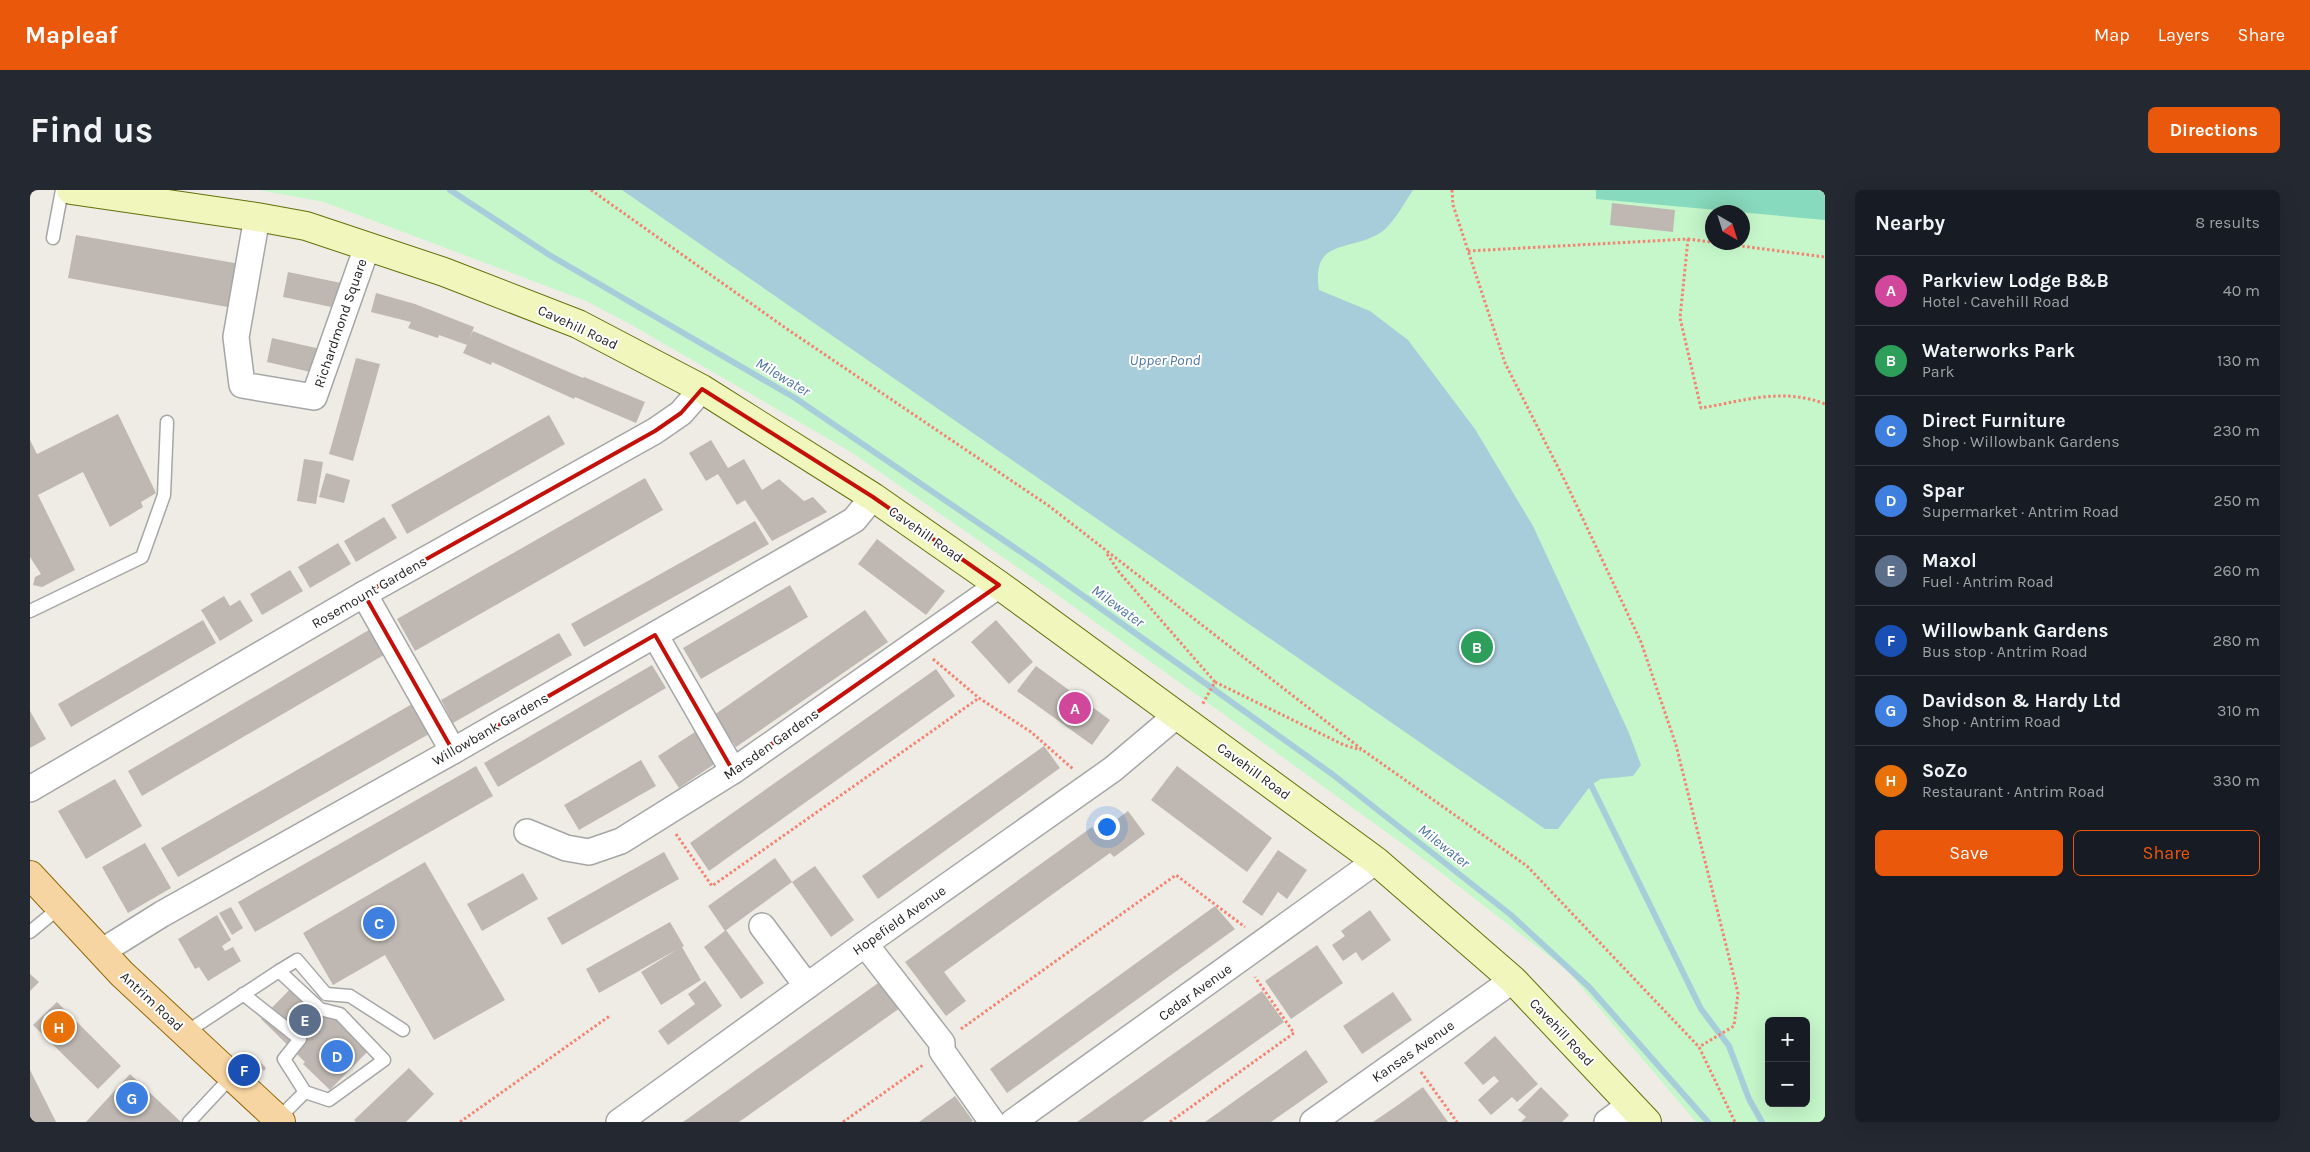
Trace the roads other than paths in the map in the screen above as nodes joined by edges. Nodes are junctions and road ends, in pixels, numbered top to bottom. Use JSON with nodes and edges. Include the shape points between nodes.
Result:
{"nodes":[{"id":1,"x":62,"y":190,"type":"edge"},
{"id":2,"x":71,"y":190,"type":"edge"},
{"id":3,"x":257,"y":217,"type":"junction"},
{"id":4,"x":53,"y":238,"type":"dead end"},
{"id":5,"x":367,"y":247,"type":"junction"},
{"id":6,"x":702,"y":390,"type":"junction"},
{"id":7,"x":167,"y":422,"type":"dead end"},
{"id":8,"x":873,"y":497,"type":"junction"},
{"id":9,"x":999,"y":585,"type":"junction"},
{"id":10,"x":364,"y":594,"type":"junction"},
{"id":11,"x":30,"y":611,"type":"edge"},
{"id":12,"x":655,"y":635,"type":"junction"},
{"id":13,"x":1178,"y":715,"type":"junction"},
{"id":14,"x":453,"y":751,"type":"junction"},
{"id":15,"x":734,"y":771,"type":"junction"},
{"id":16,"x":30,"y":789,"type":"edge"},
{"id":17,"x":527,"y":832,"type":"dead end"},
{"id":18,"x":1376,"y":861,"type":"junction"},
{"id":19,"x":30,"y":875,"type":"edge"},
{"id":20,"x":59,"y":908,"type":"junction"},
{"id":21,"x":762,"y":926,"type":"dead end"},
{"id":22,"x":30,"y":932,"type":"edge"},
{"id":23,"x":865,"y":944,"type":"junction"},
{"id":24,"x":101,"y":952,"type":"junction"},
{"id":25,"x":279,"y":971,"type":"junction"},
{"id":26,"x":1513,"y":980,"type":"junction"},
{"id":27,"x":806,"y":986,"type":"junction"},
{"id":28,"x":243,"y":994,"type":"junction"},
{"id":29,"x":403,"y":1030,"type":"dead end"},
{"id":30,"x":185,"y":1033,"type":"junction"},
{"id":31,"x":232,"y":1076,"type":"junction"},
{"id":32,"x":305,"y":1092,"type":"junction"},
{"id":33,"x":1638,"y":1114,"type":"edge"},
{"id":34,"x":279,"y":1121,"type":"edge"},
{"id":35,"x":189,"y":1122,"type":"edge"},
{"id":36,"x":619,"y":1122,"type":"edge"},
{"id":37,"x":992,"y":1122,"type":"edge"},
{"id":38,"x":1014,"y":1122,"type":"edge"},
{"id":39,"x":1313,"y":1122,"type":"edge"},
{"id":40,"x":1607,"y":1122,"type":"edge"}],
"edges":[{"from":1,"to":4,"type":"lane"},
{"from":2,"to":3,"type":"main road","name":"Cavehill Road"},
{"from":3,"to":5,"type":"main road","name":"Cavehill Road","via":[[306,226]]},
{"from":3,"to":5,"type":"street","name":"Richardmond Square","via":[[236,337],[242,385],[314,397]]},
{"from":5,"to":6,"type":"main road","name":"Cavehill Road","via":[[444,272],[578,324]]},
{"from":6,"to":8,"type":"main road","name":"Cavehill Road"},
{"from":6,"to":10,"type":"street","name":"Rosemount Gardens","via":[[681,413],[655,431]]},
{"from":7,"to":11,"type":"lane","via":[[164,495],[142,556]]},
{"from":8,"to":9,"type":"main road","name":"Cavehill Road"},
{"from":8,"to":12,"type":"street","name":"Willowbank Gardens","via":[[854,520]]},
{"from":9,"to":13,"type":"main road","name":"Cavehill Road"},
{"from":9,"to":15,"type":"street","name":"Marsden Gardens"},
{"from":10,"to":14,"type":"street"},
{"from":10,"to":16,"type":"street","name":"Rosemount Gardens"},
{"from":12,"to":14,"type":"street","name":"Willowbank Gardens"},
{"from":12,"to":15,"type":"street"},
{"from":13,"to":18,"type":"main road","name":"Cavehill Road"},
{"from":13,"to":23,"type":"street","name":"Hopefield Avenue","via":[[1112,769]]},
{"from":14,"to":24,"type":"street","name":"Willowbank Gardens","via":[[162,914]]},
{"from":15,"to":17,"type":"street","name":"Marsden Gardens","via":[[622,841],[589,852],[566,848]]},
{"from":18,"to":26,"type":"main road","name":"Cavehill Road"},
{"from":18,"to":38,"type":"street","name":"Cedar Avenue"},
{"from":19,"to":20,"type":"main road","name":"Antrim Road"},
{"from":20,"to":22,"type":"lane"},
{"from":20,"to":24,"type":"main road","name":"Antrim Road"},
{"from":21,"to":27,"type":"street"},
{"from":23,"to":27,"type":"street","name":"Hopefield Avenue"},
{"from":23,"to":37,"type":"street","via":[[942,1047]]},
{"from":24,"to":30,"type":"main road","name":"Antrim Road"},
{"from":25,"to":28,"type":"lane"},
{"from":25,"to":29,"type":"lane","via":[[296,960],[326,994],[350,996]]},
{"from":25,"to":32,"type":"lane","via":[[320,1009],[340,1014],[384,1060],[330,1100]]},
{"from":26,"to":33,"type":"main road","name":"Cavehill Road"},
{"from":26,"to":39,"type":"street","name":"Kansas Avenue"},
{"from":27,"to":36,"type":"street","name":"Hopefield Avenue"},
{"from":28,"to":30,"type":"lane"},
{"from":28,"to":32,"type":"lane","via":[[300,1039],[284,1059]]},
{"from":30,"to":31,"type":"main road","name":"Antrim Road"},
{"from":31,"to":34,"type":"main road","name":"Antrim Road"},
{"from":31,"to":35,"type":"lane"},
{"from":32,"to":34,"type":"lane"},
{"from":33,"to":40,"type":"street"}]}
